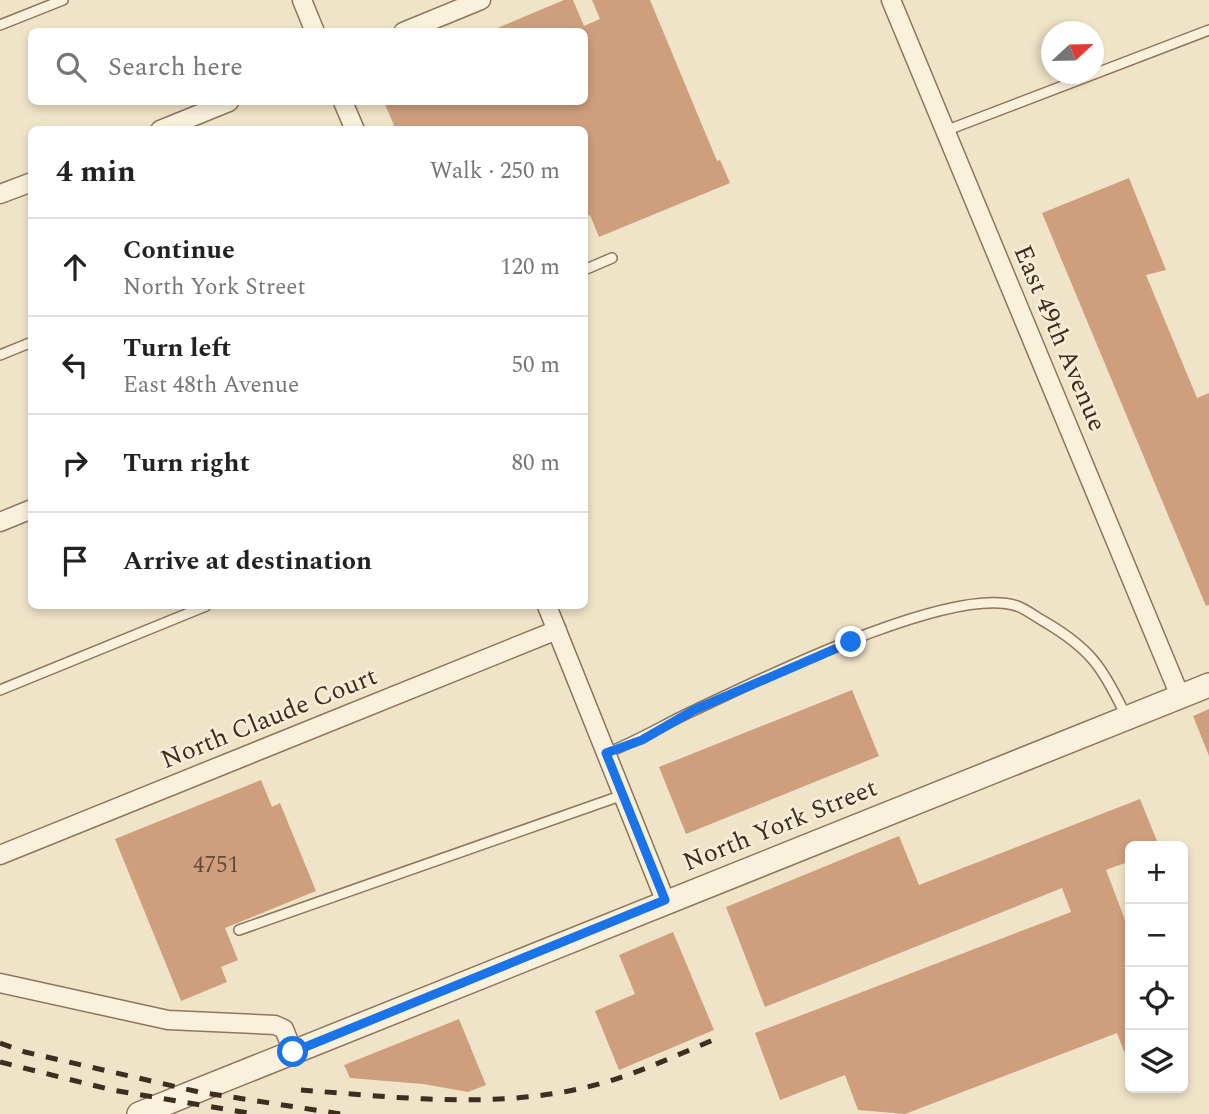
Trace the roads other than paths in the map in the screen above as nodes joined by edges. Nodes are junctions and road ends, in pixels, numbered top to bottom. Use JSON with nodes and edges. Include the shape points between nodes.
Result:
{"nodes":[{"id":1,"x":63,"y":0,"type":"edge"},
{"id":2,"x":302,"y":0,"type":"edge"},
{"id":3,"x":481,"y":0,"type":"edge"},
{"id":4,"x":891,"y":0,"type":"edge"},
{"id":5,"x":0,"y":25,"type":"edge"},
{"id":6,"x":313,"y":28,"type":"edge"},
{"id":7,"x":412,"y":28,"type":"edge"},
{"id":8,"x":1209,"y":30,"type":"edge"},
{"id":9,"x":222,"y":105,"type":"edge"},
{"id":10,"x":344,"y":105,"type":"edge"},
{"id":11,"x":170,"y":126,"type":"edge"},
{"id":12,"x":353,"y":126,"type":"edge"},
{"id":13,"x":946,"y":131,"type":"junction"},
{"id":14,"x":28,"y":184,"type":"edge"},
{"id":15,"x":0,"y":194,"type":"edge"},
{"id":16,"x":612,"y":258,"type":"dead end"},
{"id":17,"x":588,"y":268,"type":"edge"},
{"id":18,"x":28,"y":344,"type":"edge"},
{"id":19,"x":0,"y":355,"type":"edge"},
{"id":20,"x":28,"y":511,"type":"edge"},
{"id":21,"x":0,"y":522,"type":"edge"},
{"id":22,"x":199,"y":609,"type":"edge"},
{"id":23,"x":548,"y":609,"type":"edge"},
{"id":24,"x":557,"y":630,"type":"junction"},
{"id":25,"x":1209,"y":685,"type":"edge"},
{"id":26,"x":0,"y":690,"type":"edge"},
{"id":27,"x":1180,"y":696,"type":"junction"},
{"id":28,"x":1126,"y":718,"type":"junction"},
{"id":29,"x":606,"y":753,"type":"junction"},
{"id":30,"x":623,"y":795,"type":"junction"},
{"id":31,"x":0,"y":855,"type":"edge"},
{"id":32,"x":665,"y":900,"type":"junction"},
{"id":33,"x":239,"y":930,"type":"dead end"},
{"id":34,"x":0,"y":983,"type":"edge"},
{"id":35,"x":293,"y":1052,"type":"junction"},
{"id":36,"x":139,"y":1114,"type":"edge"}],
"edges":[{"from":1,"to":5,"type":"lane"},
{"from":2,"to":6,"type":"street"},
{"from":3,"to":7,"type":"street"},
{"from":4,"to":13,"type":"street","name":"East 49th Avenue"},
{"from":8,"to":13,"type":"lane"},
{"from":9,"to":11,"type":"street"},
{"from":10,"to":12,"type":"street"},
{"from":13,"to":27,"type":"street","name":"East 49th Avenue"},
{"from":14,"to":15,"type":"street"},
{"from":16,"to":17,"type":"lane"},
{"from":18,"to":19,"type":"lane"},
{"from":20,"to":21,"type":"street"},
{"from":22,"to":26,"type":"lane"},
{"from":23,"to":24,"type":"street"},
{"from":24,"to":29,"type":"street"},
{"from":24,"to":31,"type":"street","name":"North Claude Court"},
{"from":25,"to":27,"type":"street","name":"North York Street"},
{"from":27,"to":28,"type":"street","name":"North York Street"},
{"from":28,"to":29,"type":"lane","via":[[1104,671],[1073,639],[1016,606],[977,603],[932,613],[851,642]]},
{"from":28,"to":32,"type":"street","name":"North York Street"},
{"from":29,"to":30,"type":"street"},
{"from":30,"to":32,"type":"street"},
{"from":30,"to":33,"type":"lane"},
{"from":32,"to":35,"type":"street","name":"North York Street"},
{"from":34,"to":35,"type":"street","via":[[168,1020],[275,1025],[284,1029]]},
{"from":35,"to":36,"type":"street","name":"North York Street"}]}
